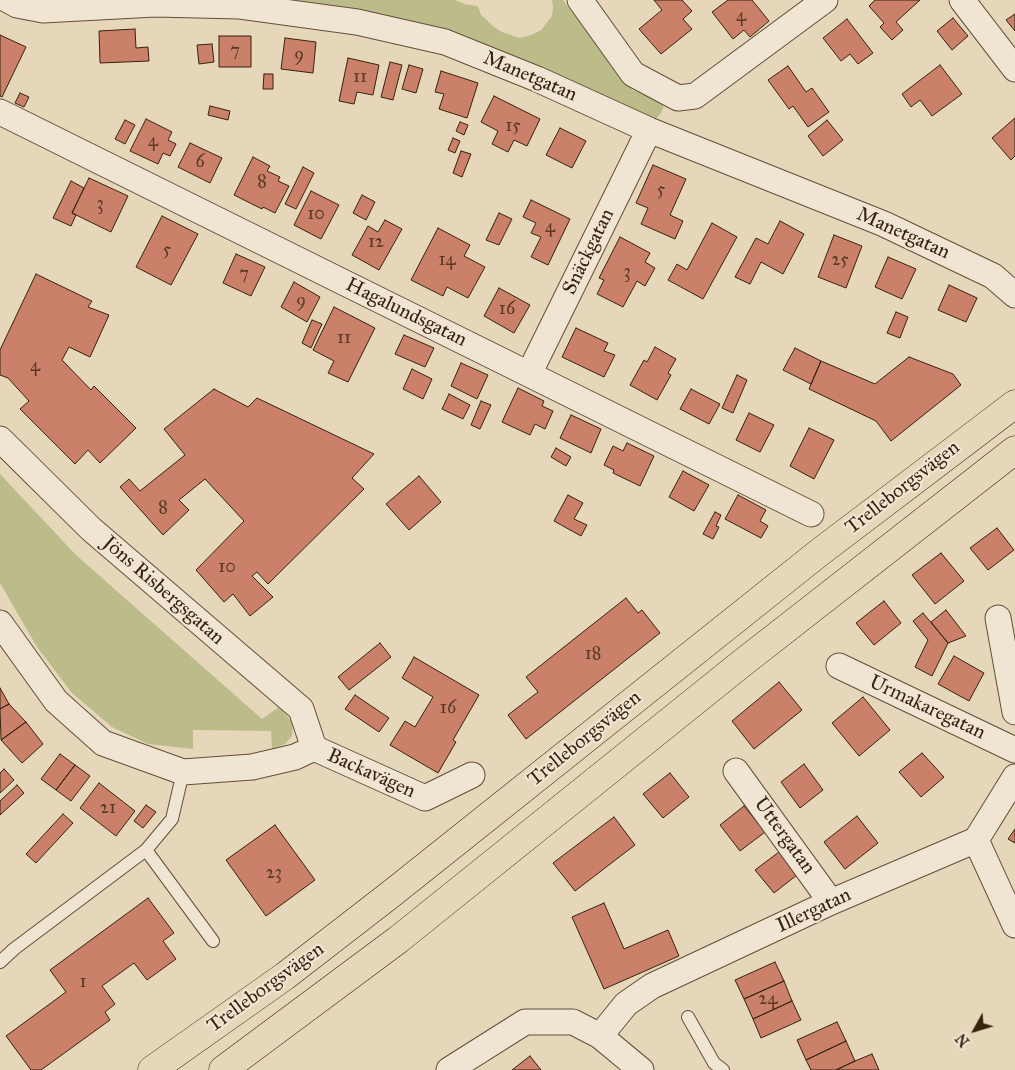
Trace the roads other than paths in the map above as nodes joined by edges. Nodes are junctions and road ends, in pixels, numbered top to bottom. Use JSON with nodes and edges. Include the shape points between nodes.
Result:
{"nodes":[{"id":1,"x":8,"y":0,"type":"edge"},
{"id":2,"x":580,"y":0,"type":"edge"},
{"id":3,"x":825,"y":0,"type":"edge"},
{"id":4,"x":962,"y":0,"type":"edge"},
{"id":5,"x":1015,"y":69,"type":"edge"},
{"id":6,"x":0,"y":112,"type":"edge"},
{"id":7,"x":649,"y":130,"type":"junction"},
{"id":8,"x":1015,"y":295,"type":"edge"},
{"id":9,"x":529,"y":374,"type":"junction"},
{"id":10,"x":1015,"y":404,"type":"edge"},
{"id":11,"x":0,"y":439,"type":"edge"},
{"id":12,"x":1015,"y":450,"type":"edge"},
{"id":13,"x":812,"y":514,"type":"dead end"},
{"id":14,"x":998,"y":618,"type":"dead end"},
{"id":15,"x":0,"y":623,"type":"edge"},
{"id":16,"x":839,"y":666,"type":"dead end"},
{"id":17,"x":1015,"y":712,"type":"edge"},
{"id":18,"x":314,"y":748,"type":"junction"},
{"id":19,"x":1015,"y":750,"type":"edge"},
{"id":20,"x":736,"y":770,"type":"dead end"},
{"id":21,"x":183,"y":772,"type":"junction"},
{"id":22,"x":472,"y":775,"type":"dead end"},
{"id":23,"x":1015,"y":777,"type":"edge"},
{"id":24,"x":976,"y":840,"type":"junction"},
{"id":25,"x":146,"y":850,"type":"junction"},
{"id":26,"x":831,"y":902,"type":"junction"},
{"id":27,"x":1015,"y":925,"type":"edge"},
{"id":28,"x":213,"y":941,"type":"dead end"},
{"id":29,"x":0,"y":962,"type":"edge"},
{"id":30,"x":688,"y":1017,"type":"dead end"},
{"id":31,"x":600,"y":1036,"type":"junction"},
{"id":32,"x":152,"y":1070,"type":"edge"},
{"id":33,"x":224,"y":1070,"type":"edge"},
{"id":34,"x":449,"y":1070,"type":"edge"},
{"id":35,"x":641,"y":1070,"type":"edge"},
{"id":36,"x":723,"y":1070,"type":"edge"}],
"edges":[{"from":1,"to":7,"type":"street","name":"Manetgatan","via":[[43,10],[155,4],[240,6],[357,22],[445,42]]},
{"from":2,"to":3,"type":"street","via":[[633,74],[678,98],[695,96]]},
{"from":4,"to":5,"type":"street"},
{"from":6,"to":9,"type":"street","name":"Hagalundsgatan"},
{"from":7,"to":8,"type":"street","name":"Manetgatan","via":[[884,224],[994,276]]},
{"from":7,"to":9,"type":"street","name":"Snäckgatan"},
{"from":9,"to":13,"type":"street","name":"Hagalundsgatan"},
{"from":10,"to":32,"type":"highway","name":"Trelleborgsvägen","via":[[820,552],[384,900],[285,976]]},
{"from":11,"to":18,"type":"street","name":"Jöns Risbergsgatan","via":[[91,529],[301,709]]},
{"from":12,"to":33,"type":"highway","name":"Trelleborgsvägen","via":[[399,939]]},
{"from":14,"to":17,"type":"street"},
{"from":15,"to":21,"type":"street","name":"Backavägen","via":[[56,702],[103,743]]},
{"from":16,"to":19,"type":"street","name":"Urmakaregatan"},
{"from":18,"to":21,"type":"street","name":"Backavägen","via":[[295,757],[252,768]]},
{"from":18,"to":22,"type":"street","name":"Backavägen","via":[[425,798]]},
{"from":20,"to":26,"type":"street","name":"Uttergatan"},
{"from":21,"to":25,"type":"lane","via":[[172,819]]},
{"from":23,"to":24,"type":"street"},
{"from":24,"to":26,"type":"street","name":"Illergatan"},
{"from":24,"to":27,"type":"street"},
{"from":25,"to":28,"type":"lane"},
{"from":25,"to":29,"type":"lane"},
{"from":26,"to":31,"type":"street","name":"Illergatan","via":[[652,986],[626,1004]]},
{"from":30,"to":36,"type":"lane","via":[[714,1063]]},
{"from":31,"to":34,"type":"street","via":[[573,1022],[525,1022]]},
{"from":31,"to":35,"type":"street"}]}
